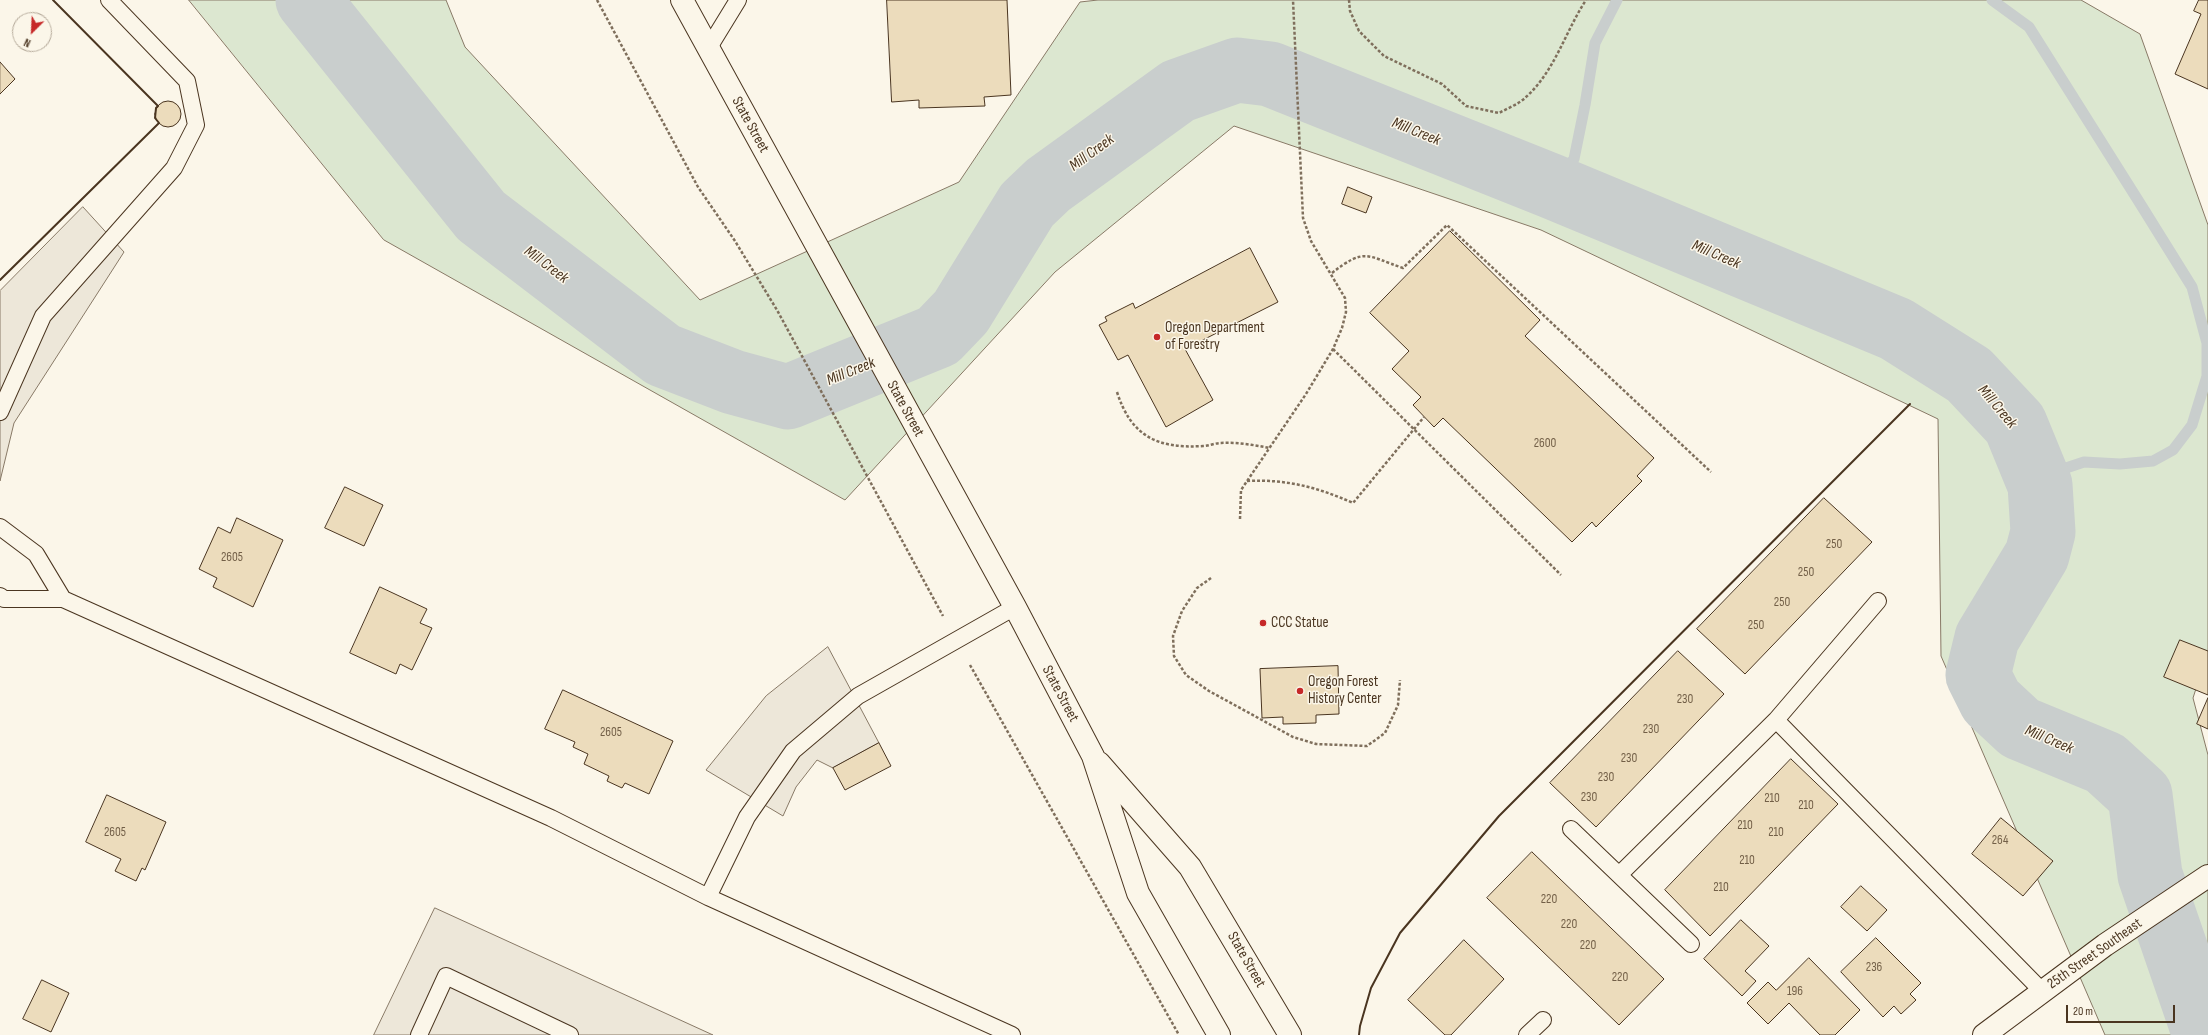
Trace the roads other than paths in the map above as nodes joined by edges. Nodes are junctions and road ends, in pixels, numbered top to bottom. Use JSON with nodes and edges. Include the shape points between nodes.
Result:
{"nodes":[{"id":1,"x":109,"y":0,"type":"edge"},
{"id":2,"x":682,"y":0,"type":"edge"},
{"id":3,"x":738,"y":0,"type":"edge"},
{"id":4,"x":708,"y":49,"type":"junction"},
{"id":5,"x":0,"y":412,"type":"edge"},
{"id":6,"x":0,"y":528,"type":"edge"},
{"id":7,"x":0,"y":596,"type":"edge"},
{"id":8,"x":63,"y":599,"type":"junction"},
{"id":9,"x":1878,"y":601,"type":"dead end"},
{"id":10,"x":1015,"y":607,"type":"junction"},
{"id":11,"x":1776,"y":720,"type":"junction"},
{"id":12,"x":1093,"y":756,"type":"junction"},
{"id":13,"x":1571,"y":829,"type":"dead end"},
{"id":14,"x":1619,"y":875,"type":"junction"},
{"id":15,"x":2208,"y":876,"type":"edge"},
{"id":16,"x":708,"y":897,"type":"junction"},
{"id":17,"x":1692,"y":944,"type":"dead end"},
{"id":18,"x":2042,"y":991,"type":"junction"},
{"id":19,"x":1543,"y":1020,"type":"dead end"},
{"id":20,"x":419,"y":1035,"type":"edge"},
{"id":21,"x":570,"y":1035,"type":"edge"},
{"id":22,"x":1012,"y":1035,"type":"edge"},
{"id":23,"x":1219,"y":1035,"type":"edge"},
{"id":24,"x":1290,"y":1035,"type":"edge"},
{"id":25,"x":1527,"y":1035,"type":"edge"},
{"id":26,"x":1984,"y":1035,"type":"edge"}],
"edges":[{"from":1,"to":5,"type":"lane","via":[[187,81],[196,125],[174,168],[43,316]]},
{"from":2,"to":4,"type":"main road","name":"State Street"},
{"from":3,"to":4,"type":"lane"},
{"from":4,"to":10,"type":"main road","name":"State Street"},
{"from":6,"to":8,"type":"lane","via":[[36,554]]},
{"from":7,"to":8,"type":"lane","via":[[4,599]]},
{"from":8,"to":16,"type":"lane","via":[[551,818]]},
{"from":9,"to":11,"type":"lane"},
{"from":10,"to":12,"type":"main road","name":"State Street"},
{"from":10,"to":16,"type":"lane","via":[[858,696],[793,751],[747,818]]},
{"from":11,"to":14,"type":"lane"},
{"from":11,"to":18,"type":"lane"},
{"from":12,"to":23,"type":"main road","name":"State Street","via":[[1138,893]]},
{"from":12,"to":24,"type":"main road","name":"State Street","via":[[1190,866]]},
{"from":13,"to":14,"type":"lane"},
{"from":14,"to":17,"type":"lane"},
{"from":15,"to":18,"type":"main road","name":"25th Street Southeast"},
{"from":16,"to":22,"type":"lane"},
{"from":18,"to":26,"type":"main road","name":"25th Street Southeast"},
{"from":19,"to":25,"type":"lane"},
{"from":20,"to":21,"type":"lane","via":[[446,976]]}]}
